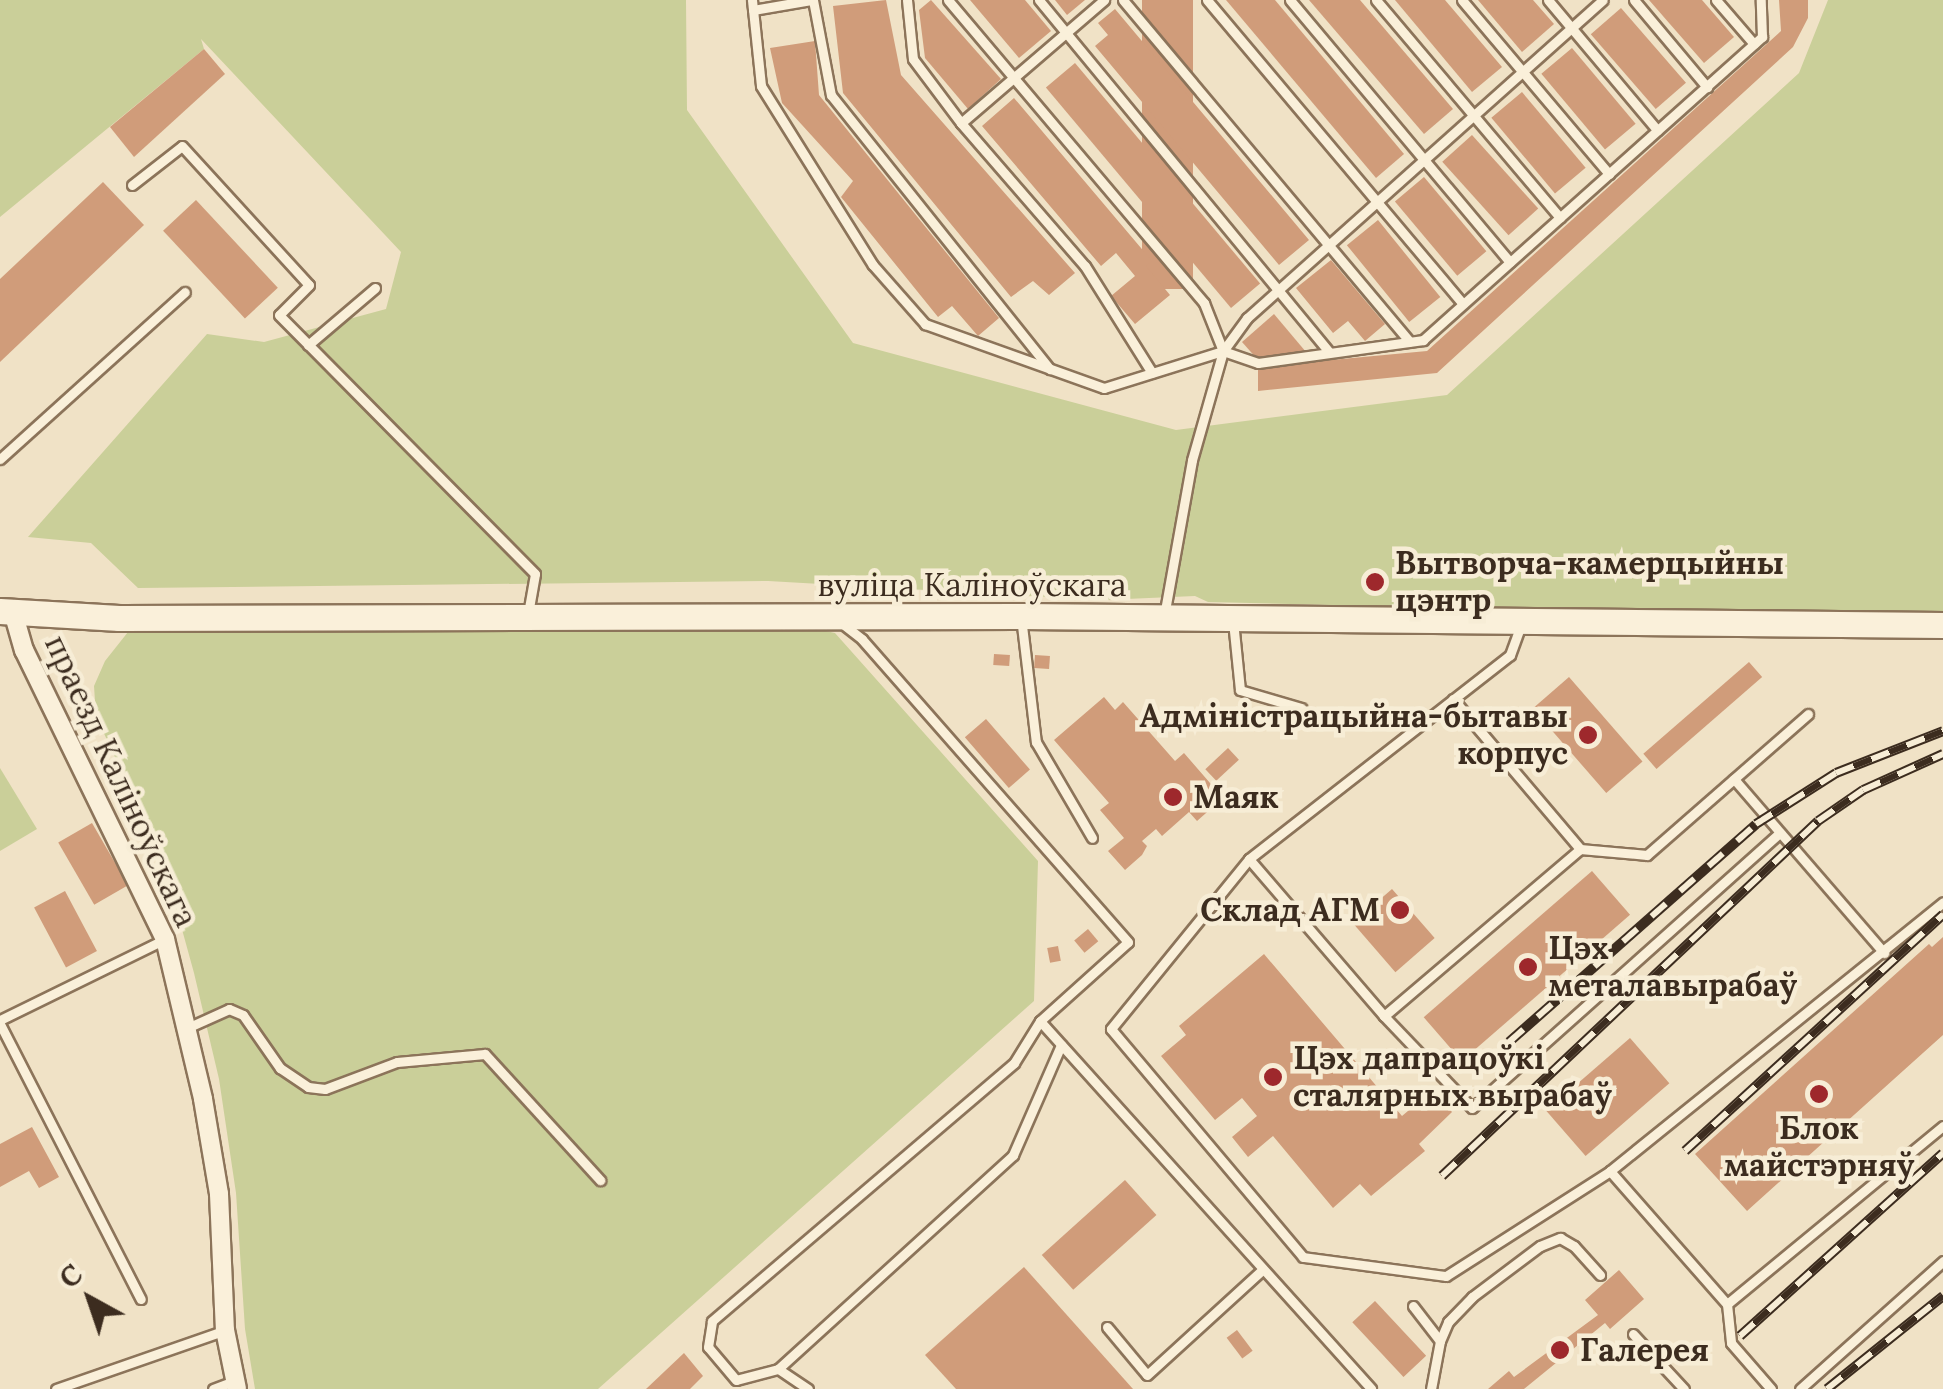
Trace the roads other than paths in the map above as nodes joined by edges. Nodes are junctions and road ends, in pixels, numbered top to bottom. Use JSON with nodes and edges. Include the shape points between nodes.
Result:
{"nodes":[{"id":1,"x":812,"y":0,"type":"edge"},
{"id":2,"x":908,"y":0,"type":"edge"},
{"id":3,"x":948,"y":0,"type":"edge"},
{"id":4,"x":1038,"y":0,"type":"edge"},
{"id":5,"x":1104,"y":0,"type":"edge"},
{"id":6,"x":1123,"y":0,"type":"edge"},
{"id":7,"x":1208,"y":0,"type":"edge"},
{"id":8,"x":1290,"y":0,"type":"edge"},
{"id":9,"x":1376,"y":0,"type":"edge"},
{"id":10,"x":1462,"y":0,"type":"edge"},
{"id":11,"x":1548,"y":0,"type":"edge"},
{"id":12,"x":1603,"y":0,"type":"edge"},
{"id":13,"x":1634,"y":0,"type":"edge"},
{"id":14,"x":1716,"y":0,"type":"edge"},
{"id":15,"x":1762,"y":0,"type":"edge"},
{"id":16,"x":753,"y":5,"type":"edge"},
{"id":17,"x":1572,"y":28,"type":"junction"},
{"id":18,"x":1066,"y":34,"type":"junction"},
{"id":19,"x":1754,"y":44,"type":"junction"},
{"id":20,"x":1523,"y":72,"type":"junction"},
{"id":21,"x":1015,"y":78,"type":"junction"},
{"id":22,"x":1707,"y":87,"type":"junction"},
{"id":23,"x":1474,"y":116,"type":"junction"},
{"id":24,"x":961,"y":123,"type":"junction"},
{"id":25,"x":1658,"y":130,"type":"junction"},
{"id":26,"x":1424,"y":160,"type":"junction"},
{"id":27,"x":1609,"y":174,"type":"junction"},
{"id":28,"x":132,"y":185,"type":"dead end"},
{"id":29,"x":1377,"y":202,"type":"junction"},
{"id":30,"x":1560,"y":218,"type":"junction"},
{"id":31,"x":1329,"y":245,"type":"junction"},
{"id":32,"x":1510,"y":262,"type":"junction"},
{"id":33,"x":375,"y":288,"type":"dead end"},
{"id":34,"x":1278,"y":290,"type":"junction"},
{"id":35,"x":185,"y":292,"type":"dead end"},
{"id":36,"x":1463,"y":304,"type":"junction"},
{"id":37,"x":1410,"y":342,"type":"junction"},
{"id":38,"x":308,"y":345,"type":"junction"},
{"id":39,"x":1223,"y":351,"type":"junction"},
{"id":40,"x":1329,"y":352,"type":"junction"},
{"id":41,"x":1050,"y":369,"type":"junction"},
{"id":42,"x":1152,"y":373,"type":"junction"},
{"id":43,"x":0,"y":458,"type":"edge"},
{"id":44,"x":7,"y":612,"type":"edge"},
{"id":45,"x":528,"y":616,"type":"junction"},
{"id":46,"x":833,"y":616,"type":"junction"},
{"id":47,"x":1021,"y":616,"type":"junction"},
{"id":48,"x":1164,"y":619,"type":"junction"},
{"id":49,"x":1233,"y":619,"type":"junction"},
{"id":50,"x":1522,"y":620,"type":"junction"},
{"id":51,"x":1943,"y":624,"type":"edge"},
{"id":52,"x":1453,"y":700,"type":"junction"},
{"id":53,"x":1300,"y":708,"type":"dead end"},
{"id":54,"x":1808,"y":714,"type":"dead end"},
{"id":55,"x":1734,"y":779,"type":"junction"},
{"id":56,"x":1780,"y":833,"type":"junction"},
{"id":57,"x":1092,"y":838,"type":"dead end"},
{"id":58,"x":1580,"y":849,"type":"junction"},
{"id":59,"x":1249,"y":859,"type":"junction"},
{"id":60,"x":1943,"y":902,"type":"edge"},
{"id":61,"x":165,"y":939,"type":"junction"},
{"id":62,"x":1884,"y":953,"type":"junction"},
{"id":63,"x":1384,"y":1016,"type":"junction"},
{"id":64,"x":1040,"y":1021,"type":"junction"},
{"id":65,"x":0,"y":1022,"type":"edge"},
{"id":66,"x":187,"y":1028,"type":"junction"},
{"id":67,"x":1061,"y":1045,"type":"junction"},
{"id":68,"x":1943,"y":1126,"type":"edge"},
{"id":69,"x":1610,"y":1171,"type":"junction"},
{"id":70,"x":600,"y":1180,"type":"dead end"},
{"id":71,"x":1943,"y":1262,"type":"edge"},
{"id":72,"x":1262,"y":1270,"type":"junction"},
{"id":73,"x":1600,"y":1276,"type":"dead end"},
{"id":74,"x":142,"y":1299,"type":"dead end"},
{"id":75,"x":1727,"y":1304,"type":"junction"},
{"id":76,"x":1413,"y":1306,"type":"dead end"},
{"id":77,"x":1107,"y":1327,"type":"dead end"},
{"id":78,"x":226,"y":1330,"type":"junction"},
{"id":79,"x":1634,"y":1334,"type":"dead end"},
{"id":80,"x":1440,"y":1341,"type":"junction"},
{"id":81,"x":778,"y":1369,"type":"junction"},
{"id":82,"x":235,"y":1385,"type":"edge"},
{"id":83,"x":56,"y":1389,"type":"edge"},
{"id":84,"x":213,"y":1389,"type":"edge"},
{"id":85,"x":808,"y":1389,"type":"edge"},
{"id":86,"x":1370,"y":1389,"type":"edge"},
{"id":87,"x":1431,"y":1389,"type":"edge"},
{"id":88,"x":1684,"y":1389,"type":"edge"},
{"id":89,"x":1771,"y":1389,"type":"edge"},
{"id":90,"x":1800,"y":1389,"type":"edge"}],
"edges":[{"from":1,"to":16,"type":"lane"},
{"from":1,"to":41,"type":"lane","via":[[831,95]]},
{"from":2,"to":24,"type":"lane","via":[[913,59]]},
{"from":3,"to":21,"type":"lane"},
{"from":4,"to":18,"type":"lane"},
{"from":5,"to":18,"type":"lane"},
{"from":6,"to":31,"type":"lane"},
{"from":7,"to":29,"type":"lane"},
{"from":8,"to":26,"type":"lane"},
{"from":9,"to":23,"type":"lane"},
{"from":10,"to":20,"type":"lane"},
{"from":11,"to":17,"type":"lane"},
{"from":12,"to":17,"type":"lane"},
{"from":13,"to":22,"type":"lane"},
{"from":14,"to":19,"type":"lane"},
{"from":15,"to":19,"type":"lane","via":[[1762,37]]},
{"from":16,"to":41,"type":"lane","via":[[762,86],[873,266],[925,324]]},
{"from":17,"to":20,"type":"lane"},
{"from":17,"to":25,"type":"lane"},
{"from":18,"to":21,"type":"lane"},
{"from":18,"to":34,"type":"lane"},
{"from":19,"to":22,"type":"lane"},
{"from":20,"to":23,"type":"lane"},
{"from":20,"to":27,"type":"lane"},
{"from":21,"to":24,"type":"lane"},
{"from":21,"to":39,"type":"lane","via":[[1204,303]]},
{"from":22,"to":25,"type":"lane"},
{"from":23,"to":26,"type":"lane"},
{"from":23,"to":30,"type":"lane"},
{"from":24,"to":42,"type":"lane","via":[[1085,266]]},
{"from":25,"to":27,"type":"lane"},
{"from":26,"to":29,"type":"lane"},
{"from":26,"to":32,"type":"lane"},
{"from":27,"to":30,"type":"lane"},
{"from":28,"to":38,"type":"lane","via":[[182,146],[309,285],[279,315]]},
{"from":29,"to":31,"type":"lane"},
{"from":29,"to":36,"type":"lane"},
{"from":30,"to":32,"type":"lane"},
{"from":31,"to":34,"type":"lane"},
{"from":31,"to":37,"type":"lane"},
{"from":32,"to":36,"type":"lane"},
{"from":33,"to":38,"type":"lane"},
{"from":34,"to":39,"type":"lane"},
{"from":34,"to":40,"type":"lane"},
{"from":35,"to":43,"type":"lane"},
{"from":36,"to":37,"type":"lane","via":[[1423,340]]},
{"from":37,"to":40,"type":"lane"},
{"from":38,"to":45,"type":"lane","via":[[535,574]]},
{"from":39,"to":40,"type":"lane","via":[[1258,364]]},
{"from":39,"to":42,"type":"lane"},
{"from":39,"to":48,"type":"lane","via":[[1192,460]]},
{"from":41,"to":42,"type":"lane","via":[[1104,388]]},
{"from":44,"to":45,"type":"street","name":"вуліца Каліноўскага","via":[[119,618]]},
{"from":44,"to":61,"type":"street","name":"праезд Каліноўскага"},
{"from":45,"to":46,"type":"street","name":"вуліца Каліноўскага"},
{"from":46,"to":47,"type":"street","name":"вуліца Каліноўскага"},
{"from":46,"to":64,"type":"lane","via":[[862,639],[1128,942]]},
{"from":47,"to":48,"type":"street","name":"вуліца Каліноўскага"},
{"from":47,"to":57,"type":"lane","via":[[1036,742]]},
{"from":48,"to":49,"type":"street","name":"вуліца Каліноўскага"},
{"from":49,"to":50,"type":"street","name":"вуліца Каліноўскага"},
{"from":49,"to":53,"type":"lane","via":[[1240,690]]},
{"from":50,"to":51,"type":"street","name":"вуліца Каліноўскага"},
{"from":50,"to":52,"type":"lane","via":[[1510,656]]},
{"from":52,"to":58,"type":"lane"},
{"from":52,"to":59,"type":"lane"},
{"from":54,"to":55,"type":"lane"},
{"from":55,"to":56,"type":"lane"},
{"from":55,"to":58,"type":"lane","via":[[1646,856]]},
{"from":56,"to":62,"type":"lane"},
{"from":56,"to":63,"type":"lane","via":[[1472,1108]]},
{"from":58,"to":63,"type":"lane"},
{"from":59,"to":63,"type":"lane"},
{"from":59,"to":69,"type":"lane","via":[[1111,1029],[1303,1257],[1446,1276]]},
{"from":60,"to":62,"type":"lane"},
{"from":61,"to":65,"type":"lane"},
{"from":61,"to":66,"type":"street","name":"праезд Каліноўскага"},
{"from":62,"to":69,"type":"lane"},
{"from":64,"to":67,"type":"lane"},
{"from":64,"to":81,"type":"lane","via":[[1014,1063],[712,1321],[708,1347],[736,1380]]},
{"from":65,"to":74,"type":"lane"},
{"from":66,"to":70,"type":"lane","via":[[229,1009],[242,1015],[280,1068],[308,1087],[325,1089],[397,1062],[486,1054]]},
{"from":66,"to":78,"type":"street","name":"праезд Каліноўскага","via":[[219,1194]]},
{"from":67,"to":72,"type":"lane"},
{"from":67,"to":81,"type":"lane","via":[[1012,1155]]},
{"from":68,"to":75,"type":"lane"},
{"from":69,"to":75,"type":"lane"},
{"from":71,"to":90,"type":"lane"},
{"from":72,"to":77,"type":"lane","via":[[1147,1375]]},
{"from":72,"to":86,"type":"lane"},
{"from":73,"to":80,"type":"lane","via":[[1560,1238],[1540,1246],[1472,1297]]},
{"from":75,"to":89,"type":"lane","via":[[1731,1343]]},
{"from":76,"to":80,"type":"lane"},
{"from":78,"to":82,"type":"street","name":"праезд Каліноўскага"},
{"from":78,"to":83,"type":"lane"},
{"from":79,"to":88,"type":"lane"},
{"from":80,"to":87,"type":"lane"},
{"from":81,"to":85,"type":"lane"},
{"from":82,"to":84,"type":"lane"}]}
